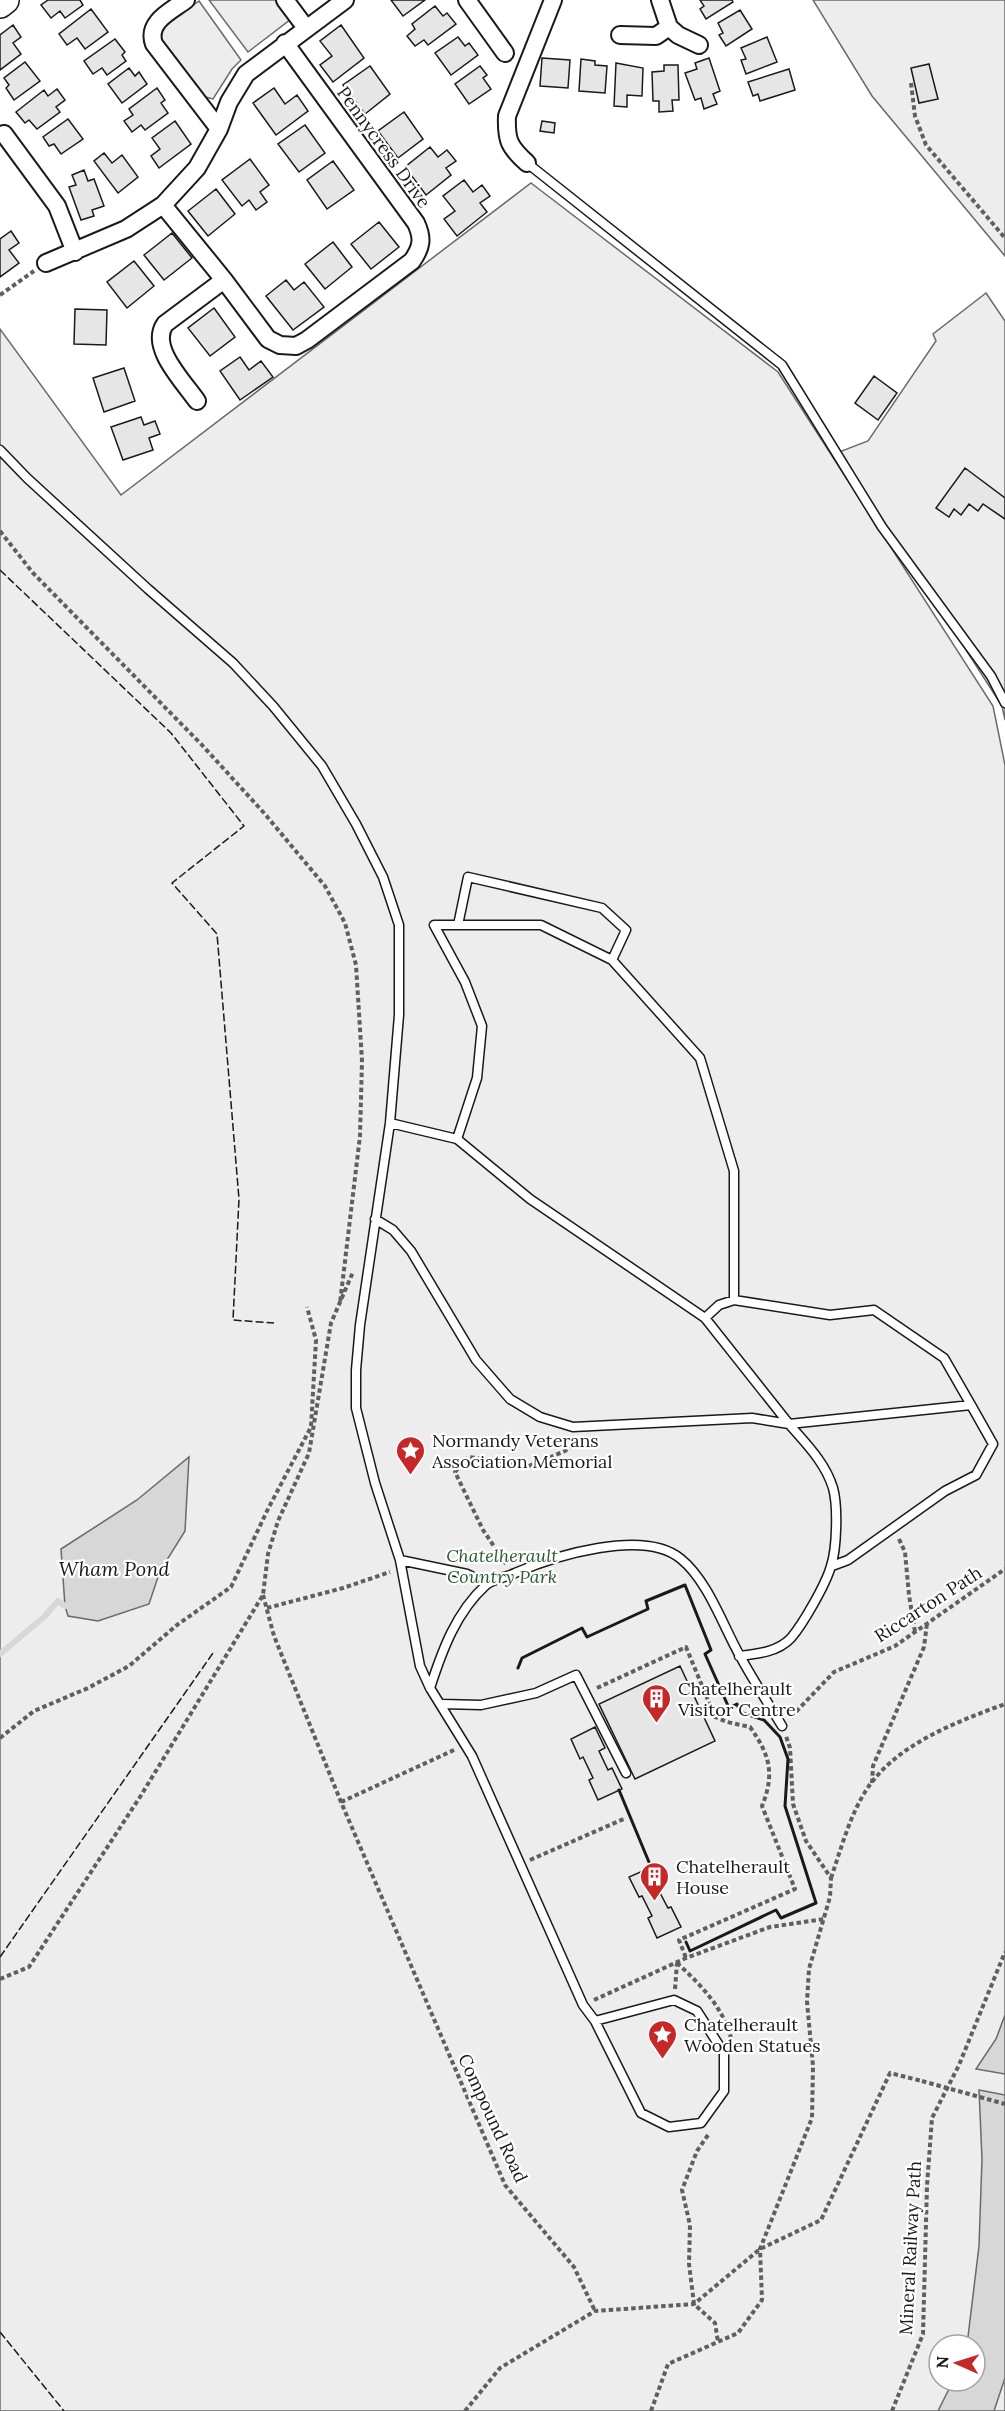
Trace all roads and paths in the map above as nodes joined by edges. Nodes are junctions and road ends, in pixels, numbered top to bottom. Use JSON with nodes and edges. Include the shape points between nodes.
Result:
{"nodes":[{"id":1,"x":5,"y":0,"type":"edge"},
{"id":2,"x":186,"y":0,"type":"edge"},
{"id":3,"x":285,"y":0,"type":"edge"},
{"id":4,"x":345,"y":0,"type":"edge"},
{"id":5,"x":467,"y":0,"type":"edge"},
{"id":6,"x":553,"y":0,"type":"edge"},
{"id":7,"x":660,"y":0,"type":"edge"},
{"id":8,"x":0,"y":4,"type":"edge"},
{"id":9,"x":669,"y":27,"type":"junction"},
{"id":10,"x":306,"y":28,"type":"junction"},
{"id":11,"x":620,"y":35,"type":"dead end"},
{"id":12,"x":285,"y":44,"type":"junction"},
{"id":13,"x":699,"y":45,"type":"dead end"},
{"id":14,"x":505,"y":53,"type":"dead end"},
{"id":15,"x":911,"y":83,"type":"dead end"},
{"id":16,"x":219,"y":129,"type":"junction"},
{"id":17,"x":4,"y":134,"type":"dead end"},
{"id":18,"x":526,"y":163,"type":"joint"},
{"id":19,"x":163,"y":205,"type":"junction"},
{"id":20,"x":1005,"y":238,"type":"edge"},
{"id":21,"x":75,"y":252,"type":"junction"},
{"id":22,"x":46,"y":263,"type":"joint"},
{"id":23,"x":225,"y":280,"type":"junction"},
{"id":24,"x":0,"y":295,"type":"edge"},
{"id":25,"x":197,"y":401,"type":"dead end"},
{"id":26,"x":0,"y":450,"type":"edge"},
{"id":27,"x":0,"y":531,"type":"edge"},
{"id":28,"x":1005,"y":703,"type":"edge"},
{"id":29,"x":458,"y":925,"type":"junction"},
{"id":30,"x":612,"y":960,"type":"junction"},
{"id":31,"x":390,"y":1123,"type":"junction"},
{"id":32,"x":457,"y":1139,"type":"junction"},
{"id":33,"x":375,"y":1219,"type":"junction"},
{"id":34,"x":734,"y":1300,"type":"junction"},
{"id":35,"x":307,"y":1306,"type":"dead end"},
{"id":36,"x":705,"y":1318,"type":"junction"},
{"id":37,"x":971,"y":1405,"type":"junction"},
{"id":38,"x":789,"y":1424,"type":"junction"},
{"id":39,"x":592,"y":1427,"type":"junction"},
{"id":40,"x":894,"y":1528,"type":"junction"},
{"id":41,"x":400,"y":1560,"type":"junction"},
{"id":42,"x":832,"y":1566,"type":"junction"},
{"id":43,"x":1005,"y":1569,"type":"edge"},
{"id":44,"x":395,"y":1570,"type":"dead end"},
{"id":45,"x":513,"y":1574,"type":"junction"},
{"id":46,"x":487,"y":1584,"type":"junction"},
{"id":47,"x":263,"y":1594,"type":"junction"},
{"id":48,"x":267,"y":1608,"type":"junction"},
{"id":49,"x":927,"y":1623,"type":"junction"},
{"id":50,"x":915,"y":1632,"type":"junction"},
{"id":51,"x":740,"y":1656,"type":"junction"},
{"id":52,"x":430,"y":1688,"type":"junction"},
{"id":53,"x":585,"y":1694,"type":"junction"},
{"id":54,"x":442,"y":1704,"type":"junction"},
{"id":55,"x":1005,"y":1704,"type":"edge"},
{"id":56,"x":782,"y":1726,"type":"junction"},
{"id":57,"x":0,"y":1738,"type":"edge"},
{"id":58,"x":445,"y":1755,"type":"dead end"},
{"id":59,"x":626,"y":1773,"type":"dead end"},
{"id":60,"x":872,"y":1784,"type":"junction"},
{"id":61,"x":341,"y":1802,"type":"junction"},
{"id":62,"x":626,"y":1818,"type":"dead end"},
{"id":63,"x":519,"y":1865,"type":"junction"},
{"id":64,"x":831,"y":1878,"type":"junction"},
{"id":65,"x":824,"y":1919,"type":"junction"},
{"id":66,"x":1005,"y":1952,"type":"edge"},
{"id":67,"x":686,"y":1958,"type":"junction"},
{"id":68,"x":677,"y":1963,"type":"junction"},
{"id":69,"x":0,"y":1979,"type":"edge"},
{"id":70,"x":674,"y":2000,"type":"junction"},
{"id":71,"x":583,"y":2005,"type":"junction"},
{"id":72,"x":595,"y":2021,"type":"junction"},
{"id":73,"x":732,"y":2042,"type":"dead end"},
{"id":74,"x":1005,"y":2104,"type":"edge"},
{"id":75,"x":710,"y":2131,"type":"dead end"},
{"id":76,"x":760,"y":2249,"type":"junction"},
{"id":77,"x":694,"y":2304,"type":"junction"},
{"id":78,"x":595,"y":2311,"type":"junction"},
{"id":79,"x":718,"y":2342,"type":"junction"},
{"id":80,"x":465,"y":2411,"type":"edge"},
{"id":81,"x":651,"y":2411,"type":"edge"},
{"id":82,"x":892,"y":2411,"type":"edge"}],
"edges":[{"from":1,"to":8,"type":"main road"},
{"from":2,"to":16,"type":"street","via":[[155,23],[151,36]]},
{"from":3,"to":10,"type":"street"},
{"from":4,"to":10,"type":"street"},
{"from":5,"to":14,"type":"street"},
{"from":6,"to":18,"type":"street","via":[[507,116],[506,134],[512,149]]},
{"from":7,"to":9,"type":"street"},
{"from":9,"to":11,"type":"street","via":[[656,36]]},
{"from":9,"to":13,"type":"street"},
{"from":10,"to":12,"type":"street"},
{"from":12,"to":16,"type":"street","via":[[246,74]]},
{"from":12,"to":23,"type":"street","name":"Pennycress Drive","via":[[416,223],[422,235],[421,250],[412,261],[296,346],[268,339]]},
{"from":15,"to":20,"type":"path","via":[[915,116],[926,145]]},
{"from":16,"to":19,"type":"street","via":[[197,168]]},
{"from":17,"to":21,"type":"street","via":[[57,206]]},
{"from":18,"to":28,"type":"lane","via":[[782,366],[882,526],[991,676]]},
{"from":19,"to":21,"type":"street","via":[[126,229]]},
{"from":19,"to":23,"type":"street","name":"Pennycress Drive"},
{"from":21,"to":22,"type":"street"},
{"from":22,"to":24,"type":"path"},
{"from":23,"to":25,"type":"street","via":[[161,330],[162,351]]},
{"from":26,"to":31,"type":"lane","via":[[233,663],[321,766],[356,824],[383,877],[399,925],[399,1015]]},
{"from":27,"to":47,"type":"path","via":[[33,573],[202,745],[325,886],[345,923],[356,965],[362,1061],[360,1136],[340,1303],[331,1323],[309,1453],[278,1521],[268,1554]]},
{"from":29,"to":30,"type":"lane","via":[[541,925]]},
{"from":29,"to":30,"type":"lane","via":[[468,877],[602,908],[626,930]]},
{"from":29,"to":32,"type":"lane","via":[[434,925],[465,982],[482,1026],[477,1078]]},
{"from":30,"to":34,"type":"lane","via":[[700,1058],[734,1171]]},
{"from":31,"to":32,"type":"lane"},
{"from":31,"to":33,"type":"lane"},
{"from":32,"to":36,"type":"lane","via":[[530,1198]]},
{"from":33,"to":39,"type":"lane","via":[[393,1230],[411,1251],[476,1360],[510,1399],[540,1417],[573,1427]]},
{"from":33,"to":41,"type":"lane","via":[[360,1325],[356,1408]]},
{"from":34,"to":36,"type":"lane","via":[[719,1305]]},
{"from":34,"to":37,"type":"lane","via":[[830,1315],[874,1310],[944,1358]]},
{"from":35,"to":57,"type":"path","via":[[316,1340],[311,1427],[231,1587],[177,1625],[129,1666],[34,1711]]},
{"from":36,"to":38,"type":"lane"},
{"from":37,"to":38,"type":"lane"},
{"from":37,"to":40,"type":"lane","via":[[993,1444],[976,1475],[945,1491]]},
{"from":38,"to":39,"type":"lane","via":[[752,1418]]},
{"from":38,"to":42,"type":"lane","via":[[819,1458],[833,1489],[836,1528]]},
{"from":39,"to":45,"type":"path","via":[[565,1451],[524,1468],[468,1457],[455,1472],[483,1530]]},
{"from":40,"to":42,"type":"lane","via":[[849,1560]]},
{"from":40,"to":50,"type":"path","via":[[905,1552]]},
{"from":41,"to":46,"type":"lane","via":[[467,1574]]},
{"from":41,"to":52,"type":"lane","via":[[420,1666]]},
{"from":42,"to":51,"type":"lane","via":[[790,1640],[764,1653]]},
{"from":43,"to":49,"type":"path","name":"Riccarton Path"},
{"from":44,"to":48,"type":"path"},
{"from":45,"to":46,"type":"lane"},
{"from":45,"to":51,"type":"lane","via":[[588,1550],[639,1546],[660,1550],[680,1558],[696,1574]]},
{"from":46,"to":52,"type":"lane","via":[[460,1617],[444,1646]]},
{"from":47,"to":48,"type":"path","name":"Compound Road"},
{"from":47,"to":69,"type":"path","via":[[140,1797],[29,1967]]},
{"from":48,"to":61,"type":"path","name":"Compound Road","via":[[274,1636]]},
{"from":49,"to":50,"type":"path","name":"Riccarton Path"},
{"from":49,"to":60,"type":"path","via":[[924,1647],[873,1766]]},
{"from":50,"to":56,"type":"path","name":"Riccarton Path","via":[[895,1646],[834,1672]]},
{"from":51,"to":56,"type":"lane"},
{"from":52,"to":54,"type":"lane"},
{"from":53,"to":54,"type":"lane","via":[[576,1675],[536,1693],[481,1705]]},
{"from":53,"to":59,"type":"lane"},
{"from":53,"to":67,"type":"path","via":[[686,1647],[715,1717],[750,1727],[764,1747],[770,1770],[762,1806],[795,1889],[679,1940]]},
{"from":54,"to":63,"type":"lane","via":[[472,1756]]},
{"from":55,"to":60,"type":"path","via":[[916,1745],[888,1765]]},
{"from":56,"to":64,"type":"path","via":[[790,1748],[793,1804],[806,1841]]},
{"from":58,"to":61,"type":"path"},
{"from":60,"to":64,"type":"path","via":[[851,1820]]},
{"from":61,"to":78,"type":"path","name":"Compound Road","via":[[505,2185],[574,2267]]},
{"from":62,"to":63,"type":"path"},
{"from":63,"to":71,"type":"lane"},
{"from":64,"to":65,"type":"path"},
{"from":65,"to":67,"type":"path","via":[[770,1927]]},
{"from":65,"to":76,"type":"path","via":[[809,1969],[807,2002],[813,2066],[812,2118]]},
{"from":66,"to":82,"type":"path","name":"Mineral Railway Path","via":[[959,2065],[932,2118],[923,2334]]},
{"from":67,"to":68,"type":"path"},
{"from":68,"to":70,"type":"path"},
{"from":68,"to":71,"type":"path"},
{"from":68,"to":73,"type":"path","via":[[699,1983],[727,2021]]},
{"from":70,"to":72,"type":"lane"},
{"from":70,"to":72,"type":"lane","via":[[697,2011],[724,2053],[724,2091],[701,2123],[669,2127],[641,2113]]},
{"from":71,"to":72,"type":"lane"},
{"from":74,"to":76,"type":"path","bridge":true,"via":[[890,2073],[820,2220]]},
{"from":75,"to":77,"type":"path","via":[[697,2151],[682,2190],[690,2225]]},
{"from":76,"to":77,"type":"path"},
{"from":76,"to":79,"type":"path","via":[[762,2301],[738,2333]]},
{"from":77,"to":78,"type":"path"},
{"from":77,"to":79,"type":"path","via":[[715,2323]]},
{"from":78,"to":80,"type":"path","via":[[500,2368]]},
{"from":79,"to":81,"type":"path","via":[[668,2364]]}]}
